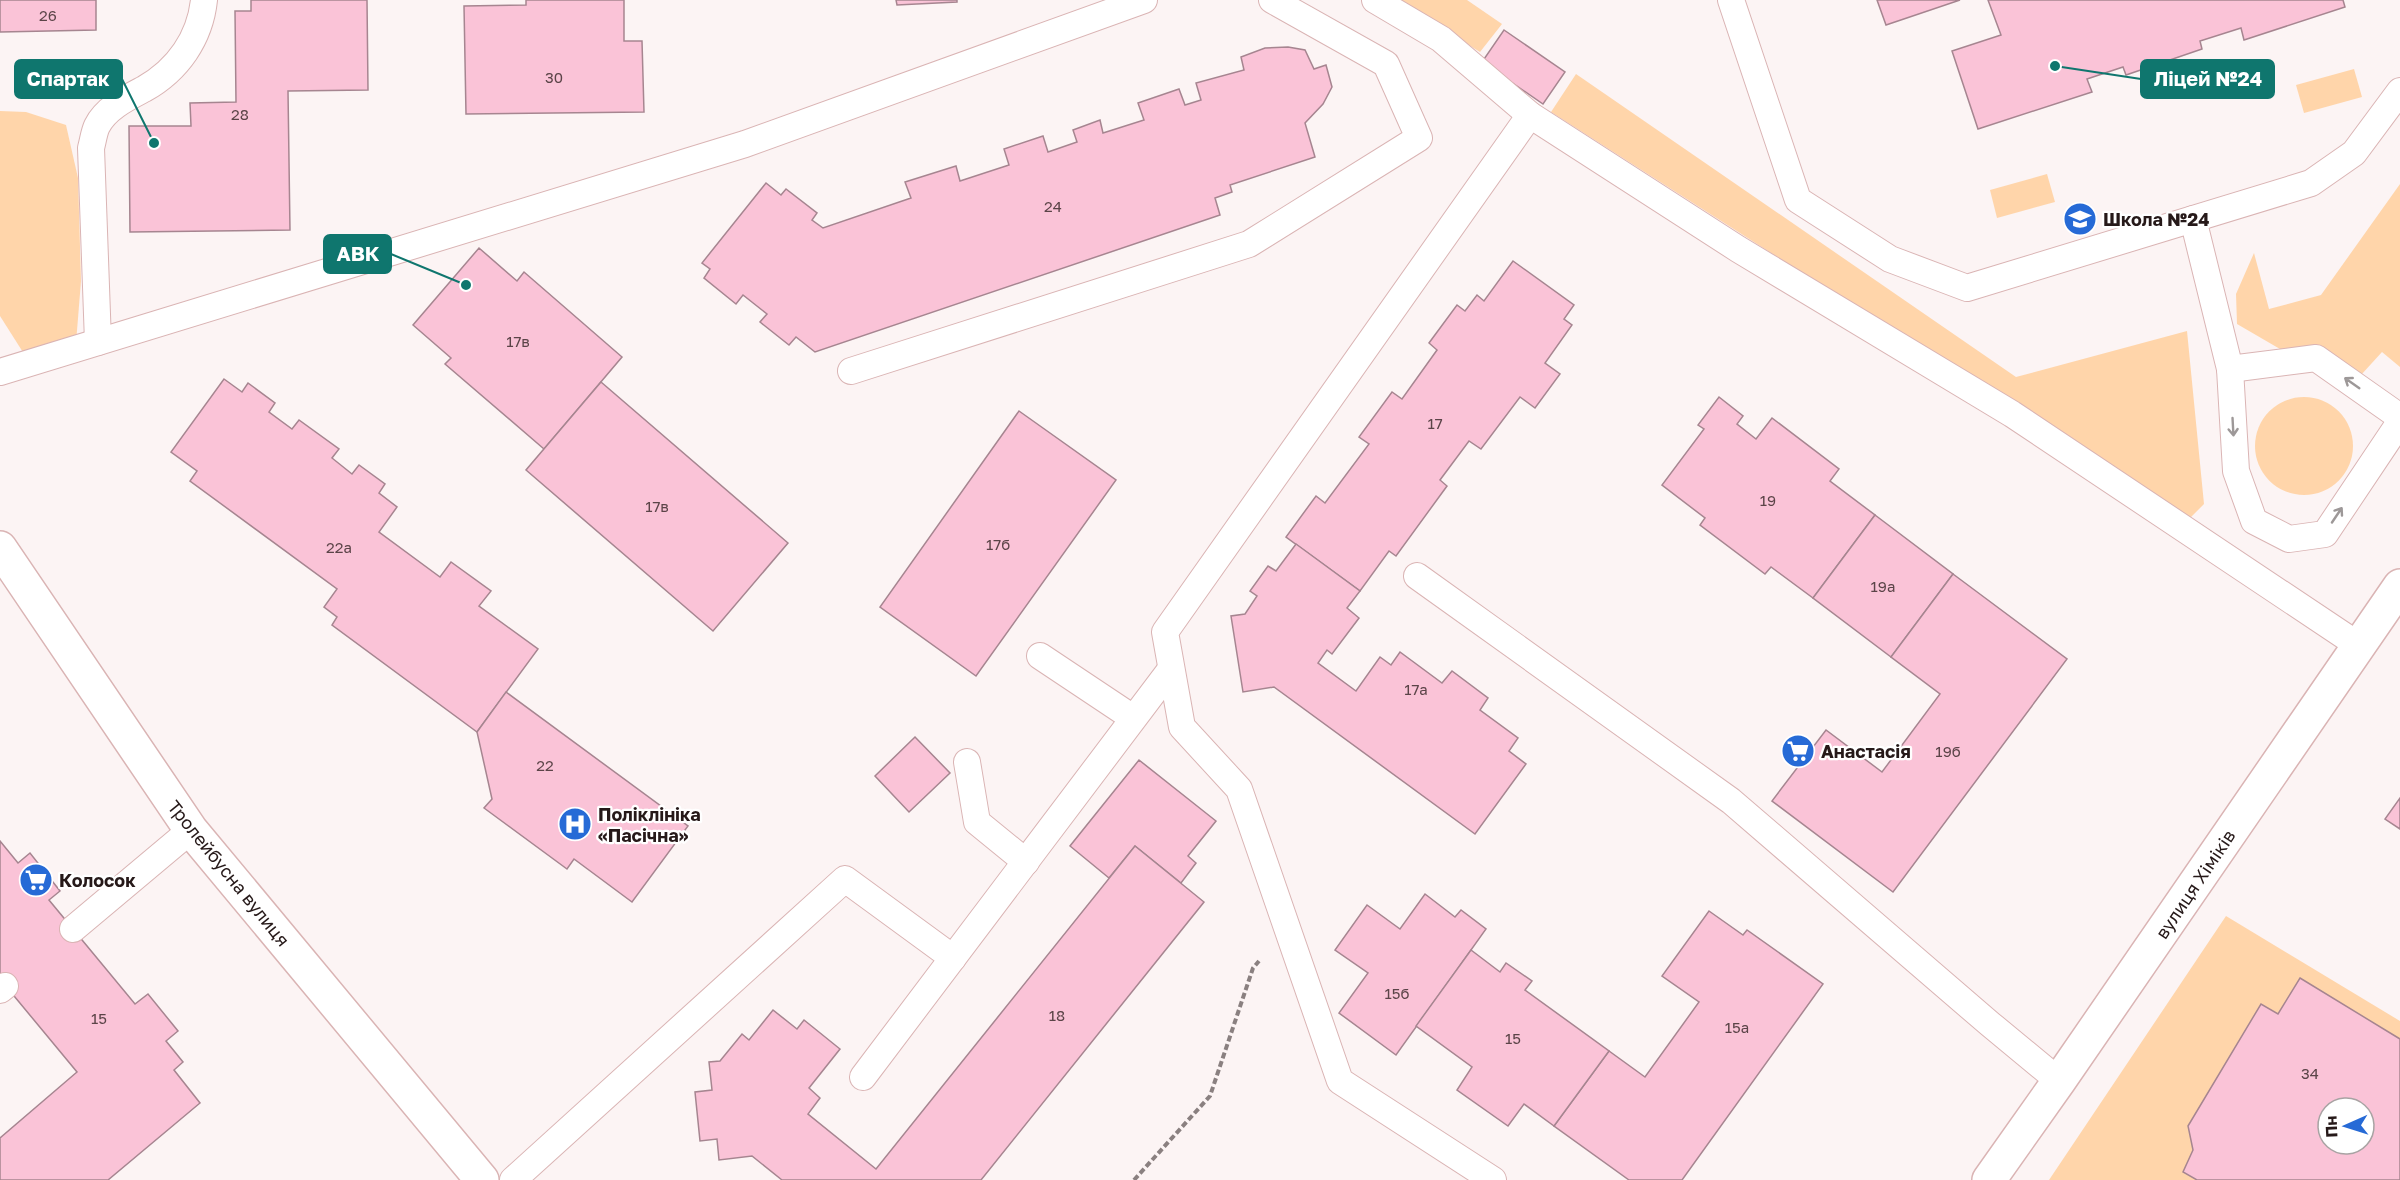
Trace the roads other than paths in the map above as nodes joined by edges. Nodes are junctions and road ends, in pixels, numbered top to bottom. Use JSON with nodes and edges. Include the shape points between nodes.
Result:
{"nodes":[{"id":1,"x":204,"y":0,"type":"edge"},
{"id":2,"x":1144,"y":0,"type":"edge"},
{"id":3,"x":1272,"y":0,"type":"edge"},
{"id":4,"x":1375,"y":0,"type":"edge"},
{"id":5,"x":1731,"y":0,"type":"edge"},
{"id":6,"x":2400,"y":91,"type":"edge"},
{"id":7,"x":1530,"y":115,"type":"junction"},
{"id":8,"x":2193,"y":219,"type":"junction"},
{"id":9,"x":98,"y":342,"type":"junction"},
{"id":10,"x":2230,"y":369,"type":"junction"},
{"id":11,"x":851,"y":371,"type":"dead end"},
{"id":12,"x":0,"y":372,"type":"edge"},
{"id":13,"x":2400,"y":417,"type":"edge"},
{"id":14,"x":2400,"y":422,"type":"edge"},
{"id":15,"x":0,"y":548,"type":"edge"},
{"id":16,"x":1417,"y":576,"type":"dead end"},
{"id":17,"x":2396,"y":602,"type":"edge"},
{"id":18,"x":2358,"y":645,"type":"junction"},
{"id":19,"x":1040,"y":656,"type":"dead end"},
{"id":20,"x":1171,"y":669,"type":"junction"},
{"id":21,"x":1133,"y":718,"type":"junction"},
{"id":22,"x":967,"y":762,"type":"dead end"},
{"id":23,"x":191,"y":830,"type":"junction"},
{"id":24,"x":1026,"y":862,"type":"junction"},
{"id":25,"x":73,"y":929,"type":"dead end"},
{"id":26,"x":953,"y":958,"type":"junction"},
{"id":27,"x":863,"y":1077,"type":"dead end"},
{"id":28,"x":2059,"y":1082,"type":"junction"},
{"id":29,"x":482,"y":1180,"type":"edge"},
{"id":30,"x":513,"y":1180,"type":"edge"},
{"id":31,"x":1493,"y":1180,"type":"edge"},
{"id":32,"x":1989,"y":1180,"type":"edge"}],
"edges":[{"from":1,"to":9,"type":"lane","via":[[191,44],[171,70],[120,101],[98,125],[91,148]]},
{"from":2,"to":9,"type":"lane","via":[[745,144]]},
{"from":3,"to":11,"type":"lane","via":[[1386,64],[1419,138],[1249,244]]},
{"from":4,"to":7,"type":"lane","via":[[1441,39]]},
{"from":5,"to":8,"type":"lane","via":[[1798,200],[1890,259],[1967,288]]},
{"from":6,"to":8,"type":"lane","via":[[2354,153],[2311,183]]},
{"from":7,"to":18,"type":"lane","via":[[1738,249],[2012,414]]},
{"from":7,"to":20,"type":"lane","via":[[1164,632]]},
{"from":8,"to":10,"type":"lane"},
{"from":9,"to":12,"type":"lane"},
{"from":13,"to":10,"type":"lane","one_way":true,"via":[[2316,358]]},
{"from":10,"to":14,"type":"lane","one_way":true,"via":[[2236,471],[2254,521],[2289,538],[2325,534]]},
{"from":15,"to":23,"type":"street","name":"Тролейбусна вулиця"},
{"from":16,"to":28,"type":"lane","via":[[1731,801]]},
{"from":17,"to":18,"type":"street","name":"вулиця Хіміків"},
{"from":18,"to":28,"type":"street","name":"вулиця Хіміків"},
{"from":19,"to":21,"type":"lane"},
{"from":20,"to":21,"type":"lane"},
{"from":20,"to":31,"type":"lane","via":[[1182,727],[1239,789],[1340,1081]]},
{"from":21,"to":24,"type":"lane"},
{"from":22,"to":24,"type":"lane","via":[[976,822]]},
{"from":23,"to":25,"type":"lane"},
{"from":23,"to":29,"type":"street","name":"Тролейбусна вулиця"},
{"from":24,"to":26,"type":"lane"},
{"from":26,"to":27,"type":"lane"},
{"from":26,"to":30,"type":"lane","via":[[844,879]]},
{"from":28,"to":32,"type":"street","name":"вулиця Хіміків"}]}
